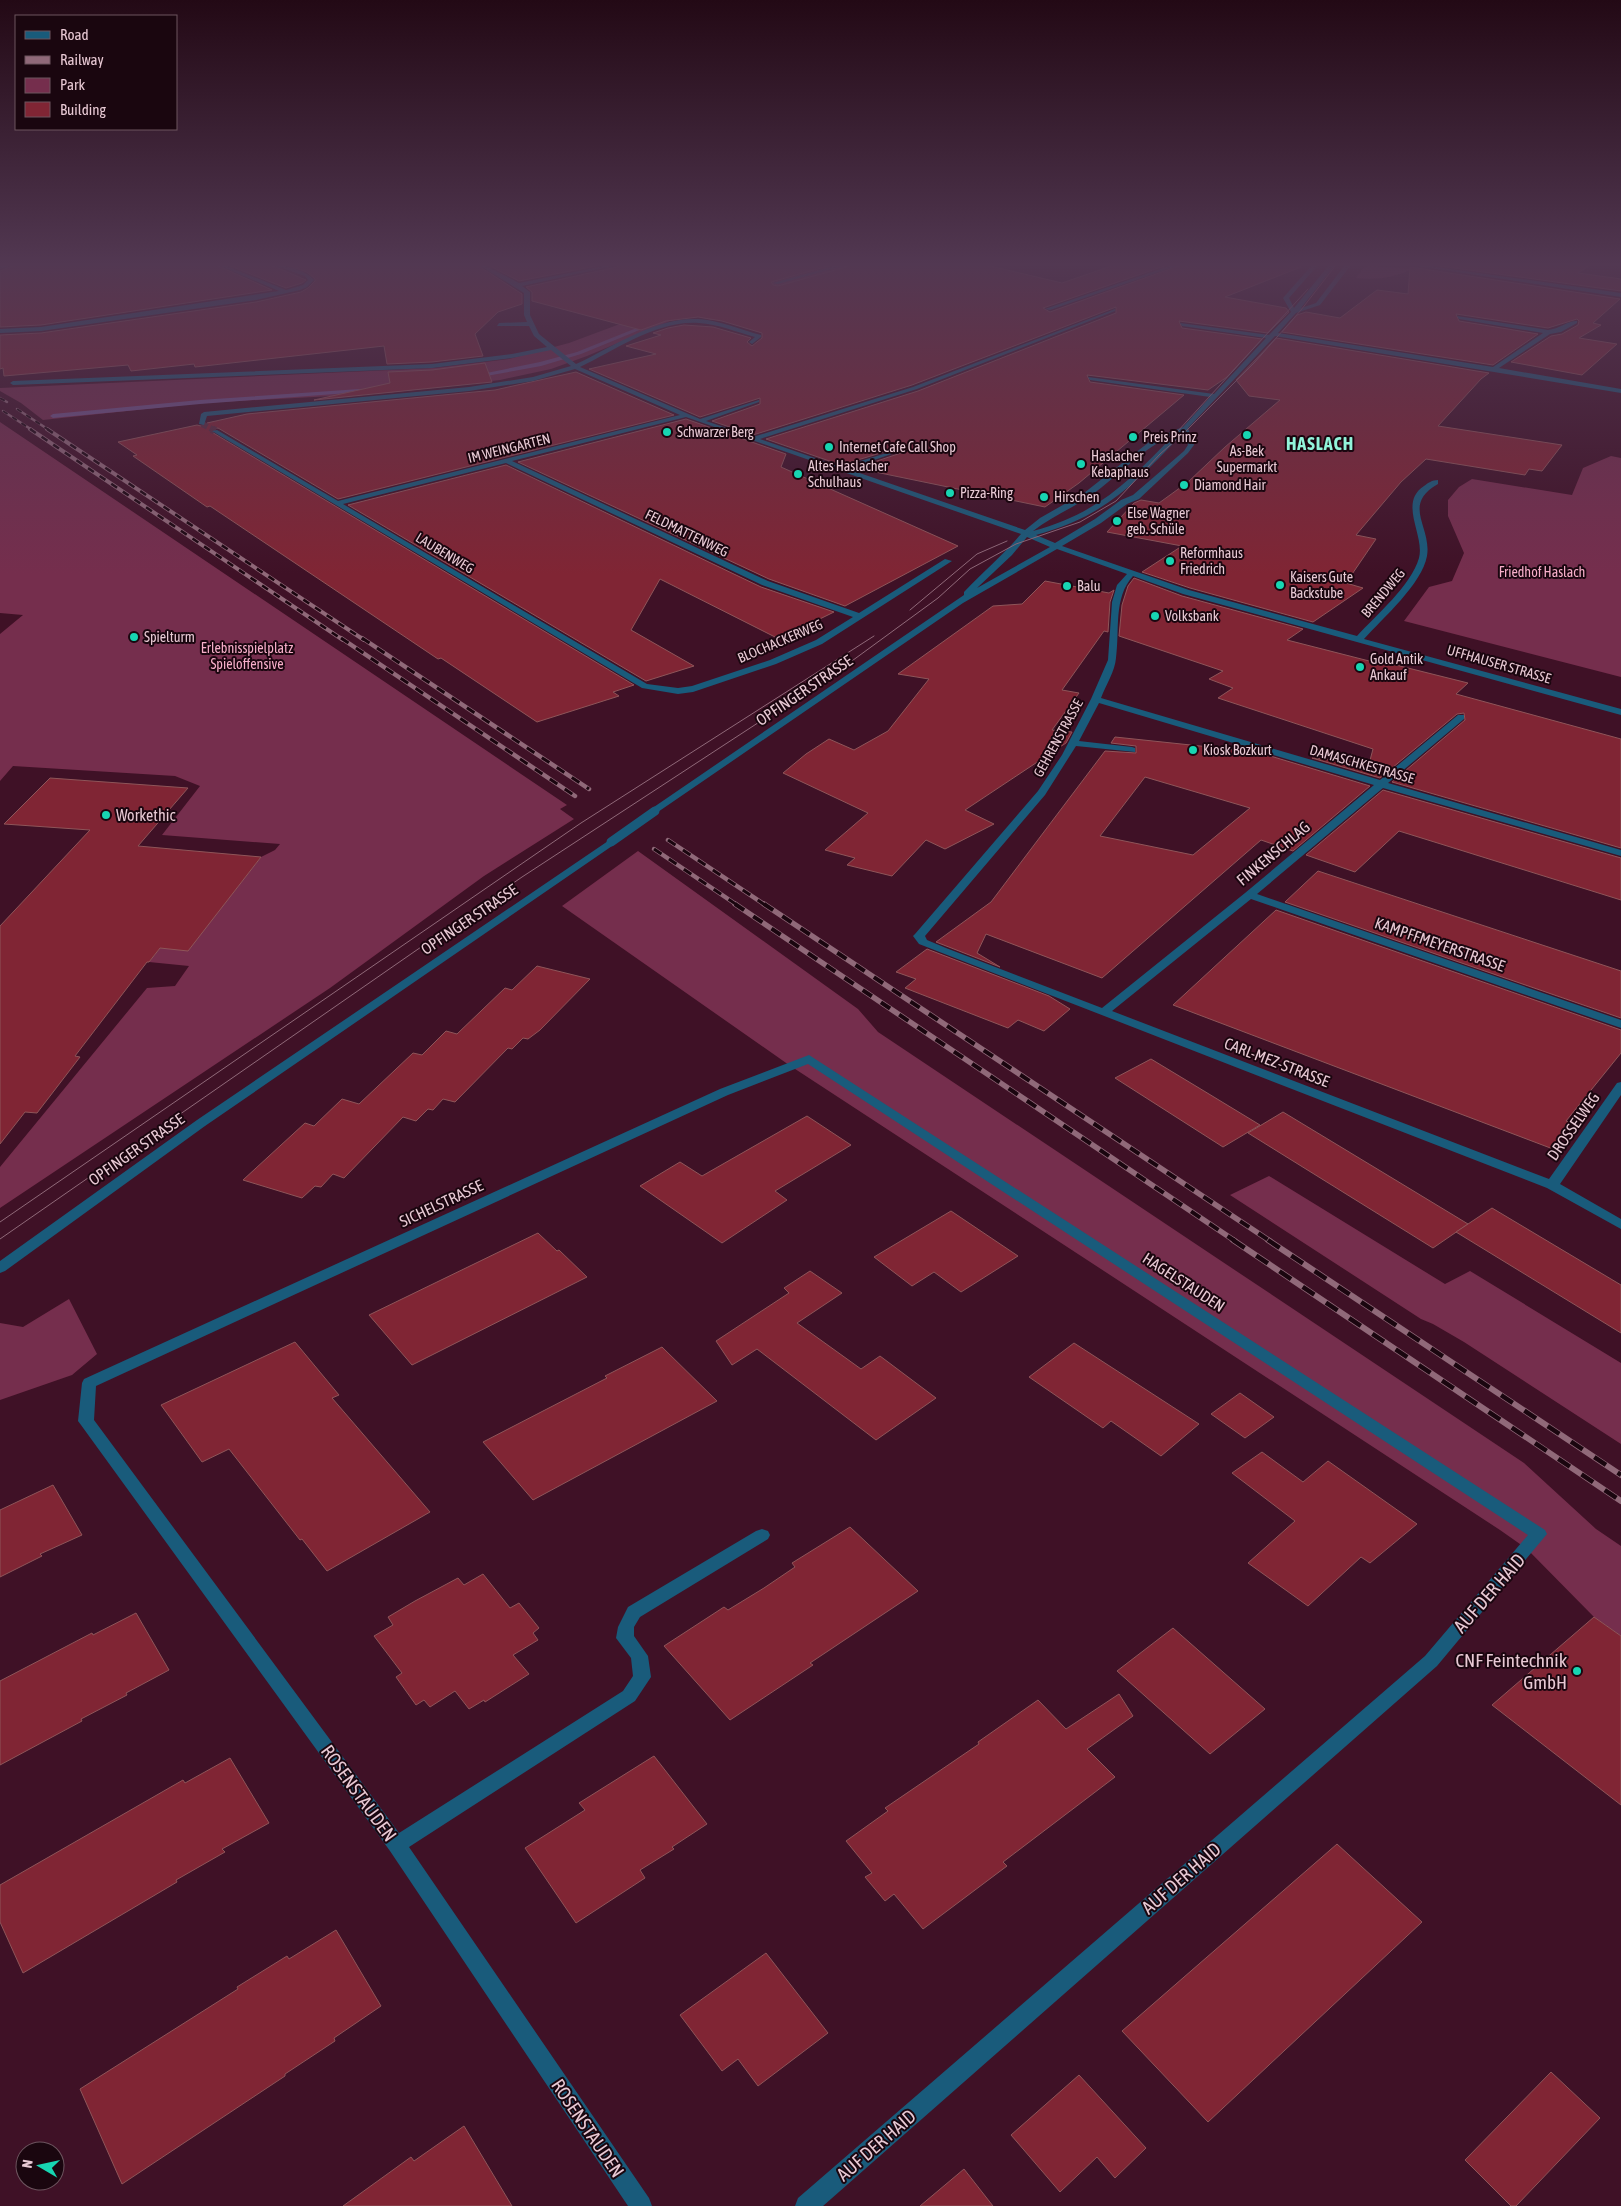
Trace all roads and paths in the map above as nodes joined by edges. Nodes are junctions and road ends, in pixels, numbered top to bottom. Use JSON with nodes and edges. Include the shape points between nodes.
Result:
{"nodes":[{"id":1,"x":384,"y":368,"type":"edge"},
{"id":2,"x":568,"y":368,"type":"edge"},
{"id":3,"x":580,"y":368,"type":"edge"},
{"id":4,"x":965,"y":368,"type":"edge"},
{"id":5,"x":1243,"y":368,"type":"edge"},
{"id":6,"x":1494,"y":368,"type":"edge"},
{"id":7,"x":1090,"y":378,"type":"dead end"},
{"id":8,"x":13,"y":383,"type":"dead end"},
{"id":9,"x":1621,"y":391,"type":"edge"},
{"id":10,"x":1216,"y":396,"type":"junction"},
{"id":11,"x":757,"y":401,"type":"dead end"},
{"id":12,"x":687,"y":416,"type":"junction"},
{"id":13,"x":700,"y":421,"type":"junction"},
{"id":14,"x":202,"y":424,"type":"dead end"},
{"id":15,"x":1185,"y":428,"type":"junction"},
{"id":16,"x":215,"y":431,"type":"tunnel mouth"},
{"id":17,"x":752,"y":438,"type":"junction"},
{"id":18,"x":904,"y":448,"type":"dead end"},
{"id":19,"x":509,"y":462,"type":"junction"},
{"id":20,"x":842,"y":468,"type":"junction"},
{"id":21,"x":1435,"y":482,"type":"dead end"},
{"id":22,"x":337,"y":503,"type":"junction"},
{"id":23,"x":1027,"y":535,"type":"junction"},
{"id":24,"x":1055,"y":546,"type":"junction"},
{"id":25,"x":948,"y":562,"type":"dead end"},
{"id":26,"x":1131,"y":574,"type":"junction"},
{"id":27,"x":960,"y":601,"type":"junction"},
{"id":28,"x":859,"y":616,"type":"junction"},
{"id":29,"x":1360,"y":638,"type":"junction"},
{"id":30,"x":665,"y":689,"type":"joint"},
{"id":31,"x":1096,"y":699,"type":"junction"},
{"id":32,"x":1621,"y":712,"type":"edge"},
{"id":33,"x":1461,"y":717,"type":"dead end"},
{"id":34,"x":1073,"y":743,"type":"junction"},
{"id":35,"x":1132,"y":750,"type":"dead end"},
{"id":36,"x":1381,"y":784,"type":"junction"},
{"id":37,"x":1621,"y":853,"type":"edge"},
{"id":38,"x":1249,"y":895,"type":"junction"},
{"id":39,"x":919,"y":936,"type":"joint"},
{"id":40,"x":1104,"y":1012,"type":"junction"},
{"id":41,"x":1621,"y":1024,"type":"edge"},
{"id":42,"x":809,"y":1059,"type":"joint"},
{"id":43,"x":1621,"y":1086,"type":"edge"},
{"id":44,"x":1552,"y":1185,"type":"junction"},
{"id":45,"x":1621,"y":1224,"type":"edge"},
{"id":46,"x":0,"y":1268,"type":"edge"},
{"id":47,"x":89,"y":1383,"type":"joint"},
{"id":48,"x":1539,"y":1534,"type":"joint"},
{"id":49,"x":762,"y":1535,"type":"dead end"},
{"id":50,"x":397,"y":1845,"type":"junction"},
{"id":51,"x":641,"y":2206,"type":"edge"},
{"id":52,"x":806,"y":2206,"type":"edge"}],
"edges":[{"from":1,"to":8,"type":"street"},
{"from":2,"to":14,"type":"street","via":[[509,383],[458,391],[204,414]]},
{"from":3,"to":12,"type":"street","name":"UFFHAUSER STRASSE"},
{"from":4,"to":17,"type":"street","via":[[915,388]]},
{"from":5,"to":10,"type":"street"},
{"from":6,"to":9,"type":"street"},
{"from":7,"to":10,"type":"street"},
{"from":10,"to":15,"type":"street"},
{"from":11,"to":13,"type":"street"},
{"from":12,"to":13,"type":"street","name":"UFFHAUSER STRASSE"},
{"from":12,"to":19,"type":"street","name":"IM WEINGARTEN"},
{"from":13,"to":17,"type":"street","name":"UFFHAUSER STRASSE"},
{"from":15,"to":23,"type":"street","name":"OPFINGER STRASSE","via":[[1154,440],[1087,495],[1043,520]]},
{"from":15,"to":23,"type":"street","via":[[1110,500],[1060,526]]},
{"from":15,"to":24,"type":"street","name":"OPFINGER STRASSE","via":[[1191,445],[1186,452],[1136,497]]},
{"from":16,"to":22,"type":"street","name":"LAUBENWEG"},
{"from":17,"to":20,"type":"street","name":"UFFHAUSER STRASSE"},
{"from":18,"to":20,"type":"street"},
{"from":19,"to":22,"type":"street","name":"IM WEINGARTEN"},
{"from":19,"to":28,"type":"street","name":"FELDMATTENWEG","via":[[765,584]]},
{"from":20,"to":23,"type":"street","name":"UFFHAUSER STRASSE"},
{"from":21,"to":29,"type":"street","name":"BRENDWEG","via":[[1420,492],[1415,508],[1424,545],[1417,572]]},
{"from":22,"to":30,"type":"street","name":"LAUBENWEG","via":[[630,678],[645,686]]},
{"from":23,"to":24,"type":"street","name":"UFFHAUSER STRASSE"},
{"from":23,"to":27,"type":"street","name":"OPFINGER STRASSE"},
{"from":24,"to":26,"type":"street","name":"UFFHAUSER STRASSE"},
{"from":24,"to":27,"type":"street","name":"OPFINGER STRASSE"},
{"from":25,"to":28,"type":"street","name":"BLOCHACKERWEG"},
{"from":26,"to":29,"type":"street","name":"UFFHAUSER STRASSE"},
{"from":26,"to":31,"type":"street","name":"GEHRENSTRASSE","via":[[1121,585],[1116,602],[1112,660]]},
{"from":27,"to":46,"type":"street","name":"OPFINGER STRASSE","bridge":true,"via":[[209,1117]]},
{"from":28,"to":30,"type":"street","name":"BLOCHACKERWEG","via":[[819,642],[774,662],[693,689]]},
{"from":29,"to":32,"type":"street","name":"UFFHAUSER STRASSE"},
{"from":31,"to":34,"type":"street","name":"GEHRENSTRASSE"},
{"from":31,"to":36,"type":"street","name":"DAMASCHKESTRASSE"},
{"from":33,"to":36,"type":"street","name":"FINKENSCHLAG"},
{"from":34,"to":35,"type":"street"},
{"from":34,"to":39,"type":"street","name":"GEHRENSTRASSE","via":[[1042,793]]},
{"from":36,"to":37,"type":"street","name":"DAMASCHKESTRASSE"},
{"from":36,"to":38,"type":"street","name":"FINKENSCHLAG"},
{"from":38,"to":40,"type":"street","name":"FINKENSCHLAG"},
{"from":38,"to":41,"type":"street","name":"KAMPFFMEYERSTRASSE"},
{"from":39,"to":40,"type":"street","name":"CARL-MEZ-STRASSE","via":[[923,942],[942,950]]},
{"from":40,"to":44,"type":"street","name":"CARL-MEZ-STRASSE"},
{"from":42,"to":47,"type":"street","name":"SICHELSTRASSE","via":[[730,1089]]},
{"from":42,"to":48,"type":"street","name":"HAGELSTAUDEN"},
{"from":43,"to":44,"type":"street","name":"DROSSELWEG"},
{"from":44,"to":45,"type":"street","name":"CARL-MEZ-STRASSE"},
{"from":47,"to":50,"type":"street","name":"ROSENSTAUDEN","via":[[86,1421]]},
{"from":48,"to":52,"type":"street","name":"AUF DER HAID","via":[[1430,1661]]},
{"from":49,"to":50,"type":"street","via":[[634,1612],[626,1627],[625,1638],[639,1656],[642,1677],[629,1696]]},
{"from":50,"to":51,"type":"street","name":"ROSENSTAUDEN"}]}
